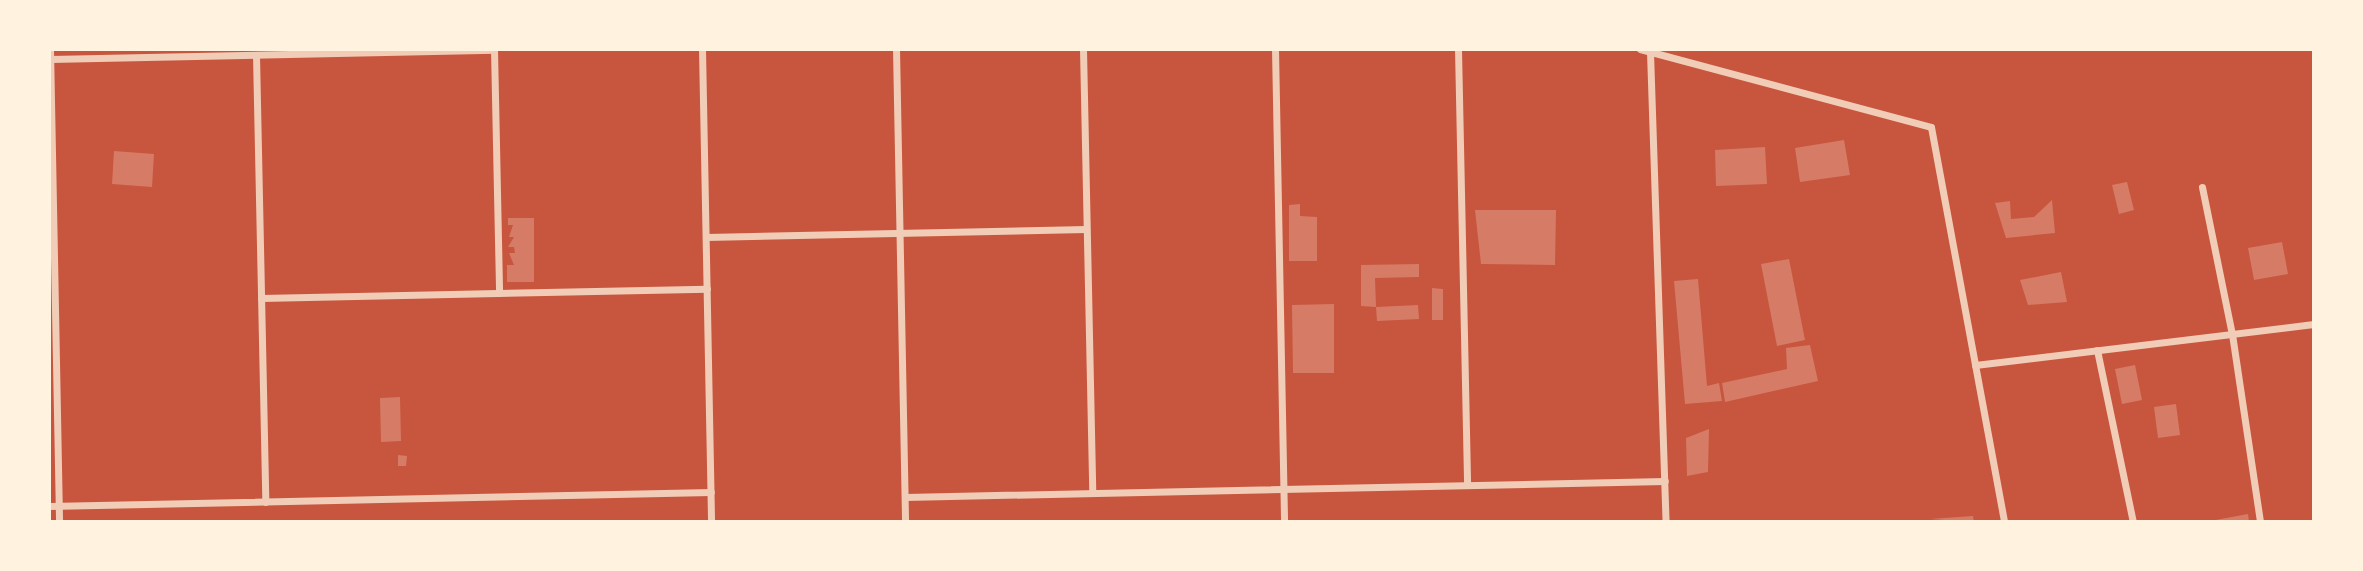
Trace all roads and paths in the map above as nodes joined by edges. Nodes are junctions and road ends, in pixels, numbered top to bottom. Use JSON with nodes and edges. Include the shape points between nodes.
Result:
{"nodes":[{"id":1,"x":50,"y":49,"type":"edge"},
{"id":2,"x":702,"y":49,"type":"edge"},
{"id":3,"x":896,"y":49,"type":"edge"},
{"id":4,"x":1083,"y":49,"type":"edge"},
{"id":5,"x":1275,"y":49,"type":"edge"},
{"id":6,"x":1458,"y":49,"type":"edge"},
{"id":7,"x":1640,"y":49,"type":"edge"},
{"id":8,"x":494,"y":50,"type":"edge"},
{"id":9,"x":1650,"y":52,"type":"junction"},
{"id":10,"x":256,"y":55,"type":"junction"},
{"id":11,"x":50,"y":60,"type":"edge"},
{"id":12,"x":2202,"y":187,"type":"dead end"},
{"id":13,"x":1086,"y":229,"type":"junction"},
{"id":14,"x":900,"y":233,"type":"junction"},
{"id":15,"x":706,"y":237,"type":"junction"},
{"id":16,"x":707,"y":289,"type":"junction"},
{"id":17,"x":499,"y":293,"type":"junction"},
{"id":18,"x":261,"y":298,"type":"junction"},
{"id":19,"x":52,"y":304,"type":"edge"},
{"id":20,"x":2314,"y":324,"type":"edge"},
{"id":21,"x":2232,"y":334,"type":"junction"},
{"id":22,"x":2097,"y":350,"type":"junction"},
{"id":23,"x":1975,"y":365,"type":"junction"},
{"id":24,"x":1665,"y":481,"type":"junction"},
{"id":25,"x":1467,"y":485,"type":"junction"},
{"id":26,"x":1283,"y":489,"type":"junction"},
{"id":27,"x":711,"y":492,"type":"junction"},
{"id":28,"x":1091,"y":493,"type":"junction"},
{"id":29,"x":905,"y":497,"type":"junction"},
{"id":30,"x":265,"y":502,"type":"junction"},
{"id":31,"x":49,"y":506,"type":"edge"},
{"id":32,"x":59,"y":506,"type":"junction"},
{"id":33,"x":59,"y":522,"type":"edge"},
{"id":34,"x":711,"y":522,"type":"edge"},
{"id":35,"x":905,"y":522,"type":"edge"},
{"id":36,"x":1284,"y":522,"type":"edge"},
{"id":37,"x":1667,"y":522,"type":"edge"},
{"id":38,"x":2004,"y":522,"type":"edge"},
{"id":39,"x":2133,"y":522,"type":"edge"},
{"id":40,"x":2260,"y":522,"type":"edge"}],
"edges":[{"from":1,"to":11,"type":"street"},
{"from":2,"to":15,"type":"street"},
{"from":3,"to":14,"type":"street"},
{"from":4,"to":13,"type":"street"},
{"from":5,"to":26,"type":"street"},
{"from":6,"to":25,"type":"street"},
{"from":7,"to":9,"type":"street"},
{"from":8,"to":10,"type":"street"},
{"from":8,"to":17,"type":"street"},
{"from":9,"to":23,"type":"street","via":[[1931,127]]},
{"from":9,"to":24,"type":"street"},
{"from":10,"to":11,"type":"street"},
{"from":10,"to":18,"type":"street"},
{"from":11,"to":19,"type":"street"},
{"from":12,"to":21,"type":"street"},
{"from":13,"to":14,"type":"street"},
{"from":13,"to":28,"type":"street"},
{"from":14,"to":15,"type":"street"},
{"from":14,"to":29,"type":"street"},
{"from":15,"to":16,"type":"street"},
{"from":16,"to":17,"type":"street"},
{"from":16,"to":27,"type":"street"},
{"from":17,"to":18,"type":"street"},
{"from":18,"to":30,"type":"street"},
{"from":19,"to":32,"type":"street"},
{"from":20,"to":21,"type":"street"},
{"from":21,"to":22,"type":"street"},
{"from":21,"to":40,"type":"street"},
{"from":22,"to":23,"type":"street"},
{"from":22,"to":39,"type":"street"},
{"from":23,"to":38,"type":"street"},
{"from":24,"to":25,"type":"street"},
{"from":24,"to":37,"type":"street"},
{"from":25,"to":26,"type":"street"},
{"from":26,"to":28,"type":"street"},
{"from":26,"to":36,"type":"street"},
{"from":27,"to":30,"type":"street"},
{"from":27,"to":34,"type":"street"},
{"from":28,"to":29,"type":"street"},
{"from":29,"to":35,"type":"street"},
{"from":30,"to":32,"type":"street"},
{"from":31,"to":32,"type":"street"},
{"from":32,"to":33,"type":"street"}]}
